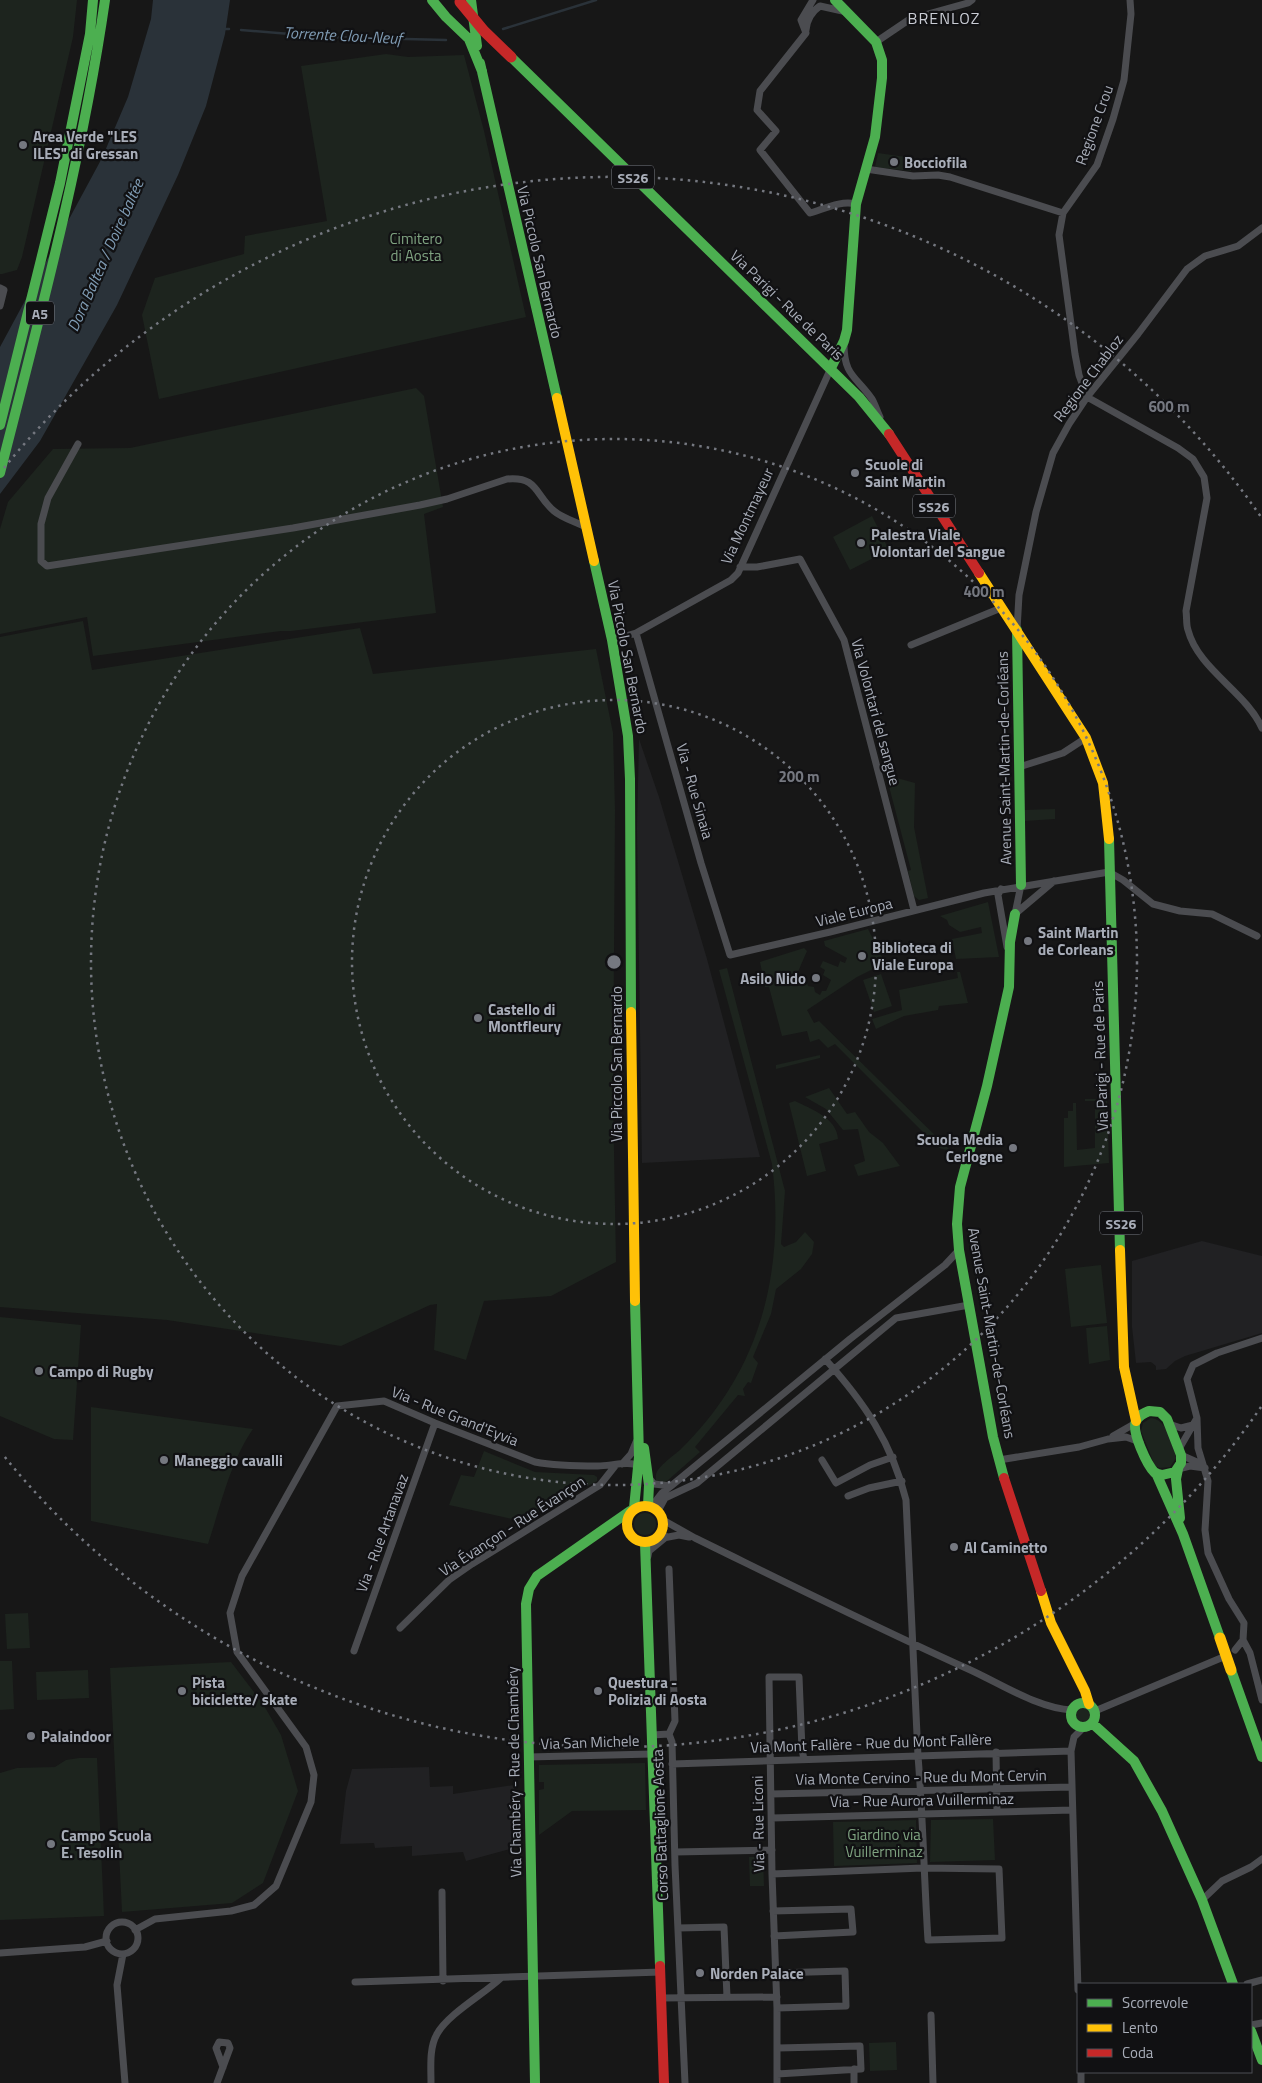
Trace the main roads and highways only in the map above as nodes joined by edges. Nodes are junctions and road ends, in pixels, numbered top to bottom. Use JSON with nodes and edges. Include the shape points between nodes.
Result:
{"nodes":[{"id":1,"x":93,"y":0,"type":"edge"},
{"id":2,"x":105,"y":0,"type":"edge"},
{"id":3,"x":432,"y":0,"type":"edge"},
{"id":4,"x":835,"y":0,"type":"edge"},
{"id":5,"x":463,"y":1,"type":"edge"},
{"id":6,"x":474,"y":22,"type":"junction"},
{"id":7,"x":458,"y":28,"type":"junction"},
{"id":8,"x":482,"y":70,"type":"junction"},
{"id":9,"x":831,"y":368,"type":"junction"},
{"id":10,"x":0,"y":425,"type":"edge"},
{"id":11,"x":0,"y":473,"type":"edge"},
{"id":12,"x":1017,"y":630,"type":"junction"},
{"id":13,"x":1021,"y":885,"type":"road end"},
{"id":14,"x":1015,"y":914,"type":"road end"},
{"id":15,"x":1124,"y":1351,"type":"junction"},
{"id":16,"x":637,"y":1408,"type":"junction"},
{"id":17,"x":1152,"y":1411,"type":"junction"},
{"id":18,"x":1135,"y":1422,"type":"junction"},
{"id":19,"x":1178,"y":1469,"type":"junction"},
{"id":20,"x":1156,"y":1473,"type":"junction"},
{"id":21,"x":654,"y":1509,"type":"junction"},
{"id":22,"x":632,"y":1510,"type":"junction"},
{"id":23,"x":1183,"y":1534,"type":"junction"},
{"id":24,"x":648,"y":1542,"type":"junction"},
{"id":25,"x":1092,"y":1707,"type":"junction"},
{"id":26,"x":1088,"y":1725,"type":"junction"},
{"id":27,"x":1262,"y":1756,"type":"edge"},
{"id":28,"x":1233,"y":1983,"type":"edge"},
{"id":29,"x":1252,"y":2034,"type":"edge"},
{"id":30,"x":1262,"y":2060,"type":"edge"},
{"id":31,"x":535,"y":2083,"type":"edge"},
{"id":32,"x":664,"y":2083,"type":"edge"}],
"edges":[{"from":1,"to":10,"type":"main road","number":"A5","via":[[90,34],[60,183]]},
{"from":2,"to":11,"type":"main road","number":"A5","via":[[78,153]]},
{"from":3,"to":7,"type":"main road"},
{"from":4,"to":9,"type":"main road","via":[[876,42],[882,60],[882,78],[875,137],[856,204],[849,319],[844,341]]},
{"from":5,"to":6,"type":"main road","name":"Via Piccolo San Bernardo"},
{"from":5,"to":9,"type":"main road","name":"Via Parigi - Rue de Paris","number":"SS26","bridge":true,"via":[[484,31]]},
{"from":6,"to":7,"type":"main road","via":[[465,29]]},
{"from":6,"to":8,"type":"main road","name":"Via Piccolo San Bernardo"},
{"from":7,"to":8,"type":"main road","via":[[468,38]]},
{"from":8,"to":16,"type":"main road","name":"Via Piccolo San Bernardo","via":[[612,640],[628,736],[630,1107]]},
{"from":9,"to":12,"type":"main road","name":"Via Parigi - Rue de Paris","number":"SS26","via":[[886,431]]},
{"from":12,"to":13,"type":"main road","name":"Avenue Saint-Martin-de-Corléans"},
{"from":12,"to":15,"type":"main road","name":"Via Parigi - Rue de Paris","number":"SS26","via":[[1086,738],[1107,803]]},
{"from":14,"to":25,"type":"main road","name":"Avenue Saint-Martin-de-Corléans","via":[[1009,987],[960,1187],[959,1250],[999,1460],[1051,1623]]},
{"from":15,"to":17,"type":"main road","name":"Via Parigi - Rue de Paris","via":[[1138,1400]]},
{"from":15,"to":18,"type":"main road","name":"Via Parigi - Rue de Paris"},
{"from":16,"to":21,"type":"main road","name":"Via Piccolo San Bernardo"},
{"from":16,"to":22,"type":"main road","name":"Via Piccolo San Bernardo","via":[[639,1465]]},
{"from":17,"to":18,"type":"main road","via":[[1144,1413]]},
{"from":17,"to":19,"type":"main road","name":"Via Parigi - Rue de Paris","via":[[1163,1414],[1169,1424],[1180,1452]]},
{"from":18,"to":20,"type":"main road","name":"Via Parigi - Rue de Paris","via":[[1140,1442]]},
{"from":19,"to":20,"type":"main road","via":[[1170,1474]]},
{"from":19,"to":23,"type":"main road","name":"Via Parigi - Rue de Paris","via":[[1177,1500]]},
{"from":20,"to":23,"type":"main road","name":"Via Parigi - Rue de Paris"},
{"from":21,"to":22,"type":"main road"},
{"from":21,"to":24,"type":"main road","via":[[663,1529],[659,1536]]},
{"from":22,"to":24,"type":"main road","via":[[626,1519],[626,1528],[636,1541]]},
{"from":22,"to":31,"type":"main road","name":"Via Chambéry - Rue de Chambéry","via":[[537,1576],[529,1589],[526,1604]]},
{"from":23,"to":27,"type":"main road","name":"Via Parigi - Rue de Paris","bridge":true},
{"from":24,"to":32,"type":"main road","name":"Corso Battaglione Aosta","via":[[645,1586]]},
{"from":25,"to":26,"type":"main road","via":[[1095,1717]]},
{"from":25,"to":26,"type":"main road","via":[[1080,1703],[1072,1710],[1073,1721],[1078,1725]]},
{"from":26,"to":28,"type":"main road","via":[[1134,1761],[1172,1829]]},
{"from":29,"to":30,"type":"main road"}]}
